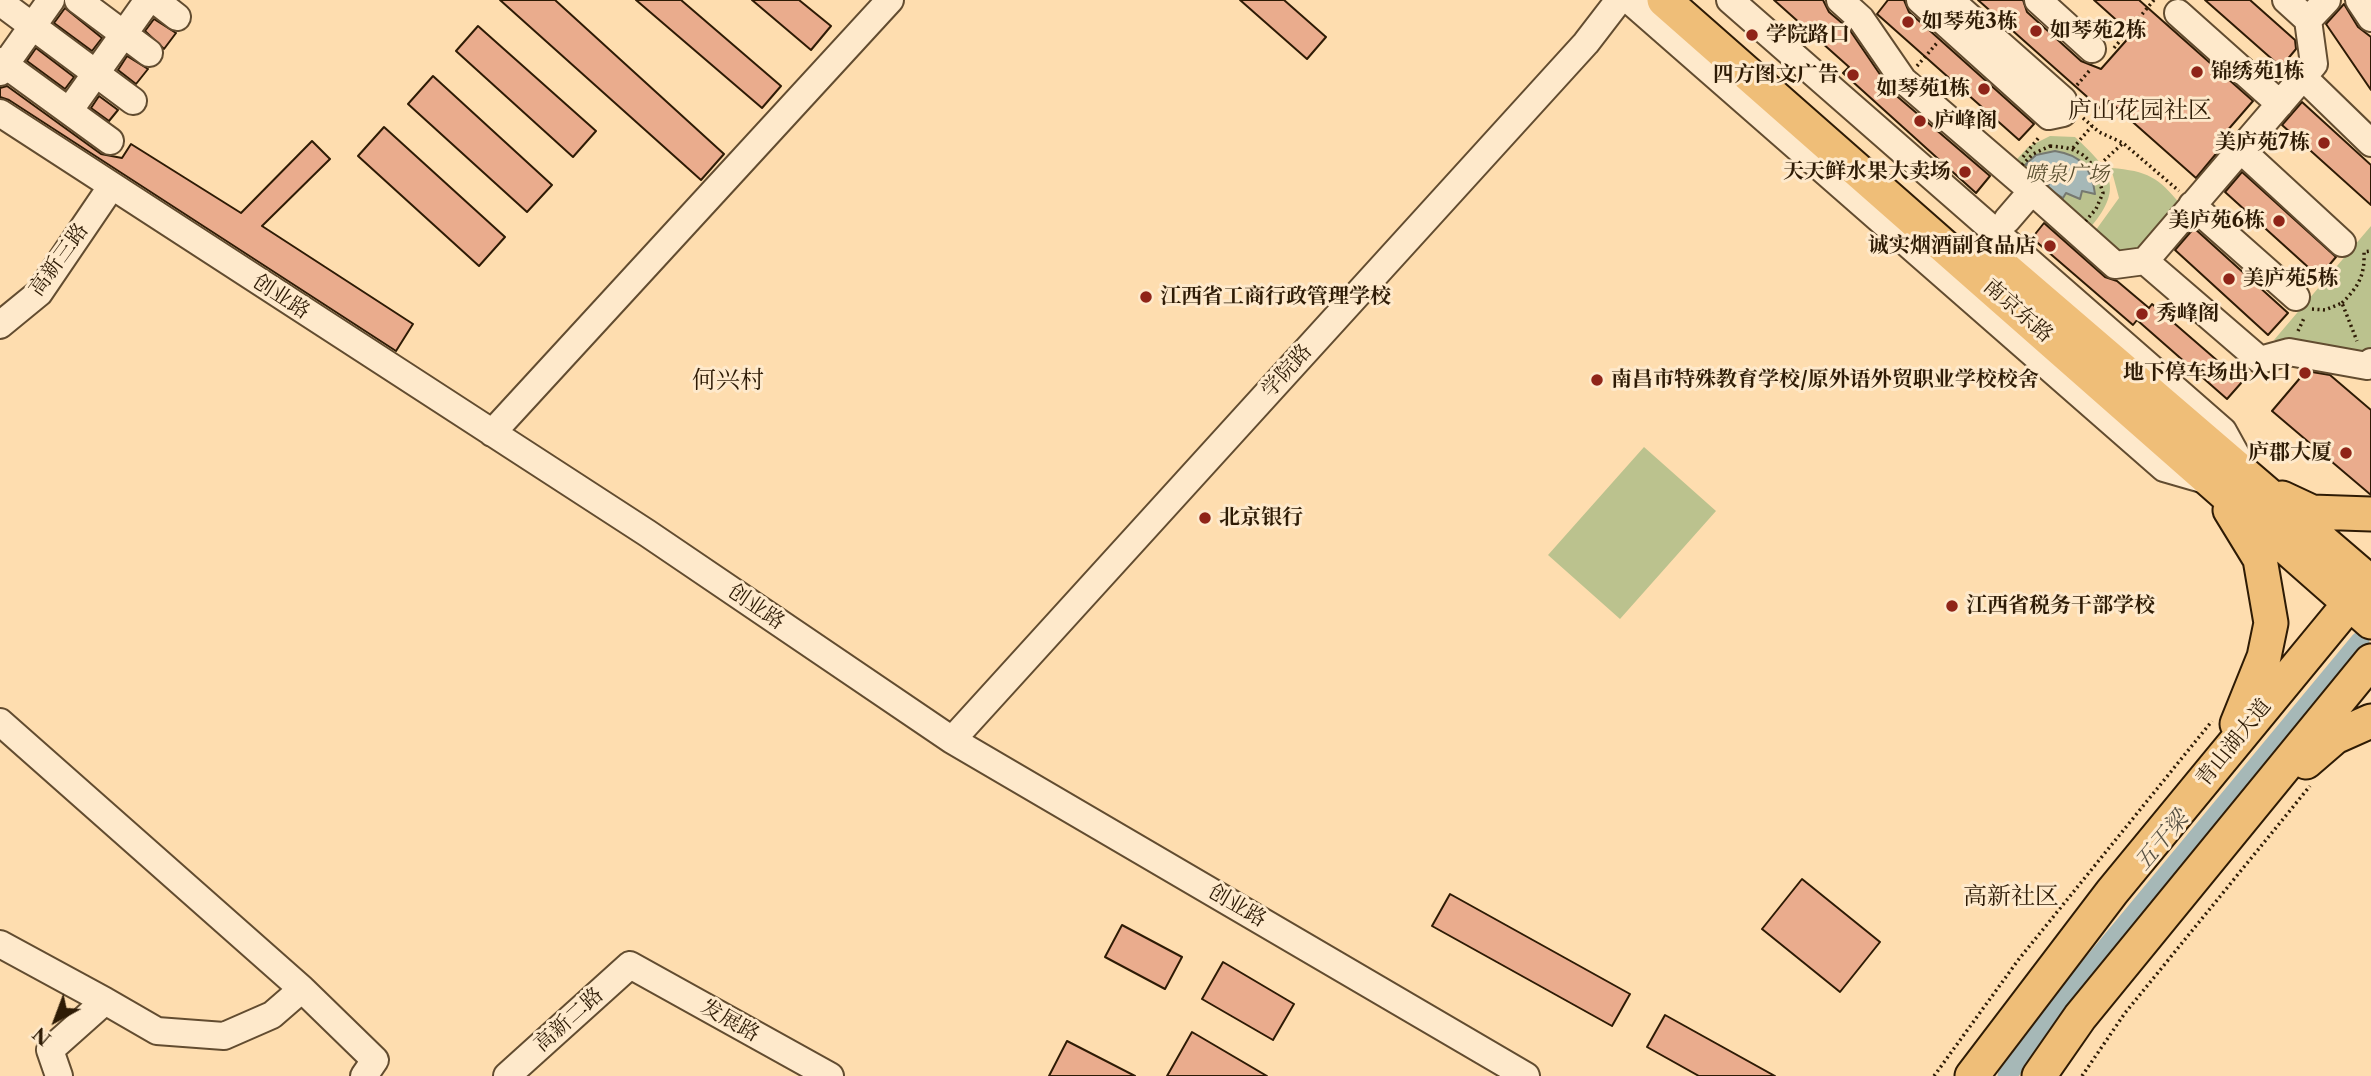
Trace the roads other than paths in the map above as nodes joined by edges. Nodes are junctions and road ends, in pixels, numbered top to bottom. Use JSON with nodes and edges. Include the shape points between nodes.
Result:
{"nodes":[{"id":1,"x":51,"y":0,"type":"edge"},
{"id":2,"x":78,"y":0,"type":"edge"},
{"id":3,"x":148,"y":0,"type":"edge"},
{"id":4,"x":155,"y":0,"type":"edge"},
{"id":5,"x":890,"y":0,"type":"edge"},
{"id":6,"x":1619,"y":0,"type":"edge"},
{"id":7,"x":1629,"y":0,"type":"edge"},
{"id":8,"x":1664,"y":0,"type":"edge"},
{"id":9,"x":1695,"y":0,"type":"edge"},
{"id":10,"x":1730,"y":0,"type":"edge"},
{"id":11,"x":1840,"y":0,"type":"edge"},
{"id":12,"x":1920,"y":0,"type":"edge"},
{"id":13,"x":1950,"y":0,"type":"edge"},
{"id":14,"x":2038,"y":0,"type":"edge"},
{"id":15,"x":2286,"y":0,"type":"edge"},
{"id":16,"x":2327,"y":0,"type":"edge"},
{"id":17,"x":2360,"y":0,"type":"edge"},
{"id":18,"x":0,"y":2,"type":"edge"},
{"id":19,"x":2178,"y":12,"type":"dead end"},
{"id":20,"x":177,"y":17,"type":"dead end"},
{"id":21,"x":2371,"y":18,"type":"edge"},
{"id":22,"x":2308,"y":20,"type":"junction"},
{"id":23,"x":32,"y":26,"type":"junction"},
{"id":24,"x":123,"y":34,"type":"junction"},
{"id":25,"x":2102,"y":49,"type":"road end"},
{"id":26,"x":149,"y":53,"type":"dead end"},
{"id":27,"x":2,"y":66,"type":"edge"},
{"id":28,"x":96,"y":74,"type":"junction"},
{"id":29,"x":2303,"y":77,"type":"junction"},
{"id":30,"x":133,"y":101,"type":"dead end"},
{"id":31,"x":2280,"y":104,"type":"junction"},
{"id":32,"x":69,"y":111,"type":"junction"},
{"id":33,"x":0,"y":113,"type":"edge"},
{"id":34,"x":110,"y":141,"type":"dead end"},
{"id":35,"x":2371,"y":143,"type":"edge"},
{"id":36,"x":2241,"y":149,"type":"junction"},
{"id":37,"x":111,"y":187,"type":"junction"},
{"id":38,"x":2032,"y":191,"type":"junction"},
{"id":39,"x":2192,"y":205,"type":"junction"},
{"id":40,"x":2007,"y":220,"type":"dead end"},
{"id":41,"x":2342,"y":243,"type":"dead end"},
{"id":42,"x":2145,"y":261,"type":"junction"},
{"id":43,"x":2295,"y":297,"type":"dead end"},
{"id":44,"x":0,"y":325,"type":"edge"},
{"id":45,"x":2370,"y":368,"type":"edge"},
{"id":46,"x":492,"y":433,"type":"junction"},
{"id":47,"x":2212,"y":481,"type":"junction"},
{"id":48,"x":2251,"y":482,"type":"junction"},
{"id":49,"x":2371,"y":514,"type":"edge"},
{"id":50,"x":2366,"y":593,"type":"edge"},
{"id":51,"x":2371,"y":661,"type":"edge"},
{"id":52,"x":2371,"y":721,"type":"edge"},
{"id":53,"x":0,"y":722,"type":"edge"},
{"id":54,"x":952,"y":740,"type":"junction"},
{"id":55,"x":2224,"y":755,"type":"junction"},
{"id":56,"x":2246,"y":814,"type":"junction"},
{"id":57,"x":0,"y":944,"type":"edge"},
{"id":58,"x":630,"y":965,"type":"joint"},
{"id":59,"x":302,"y":989,"type":"junction"},
{"id":60,"x":105,"y":1001,"type":"junction"},
{"id":61,"x":820,"y":1074,"type":"edge"},
{"id":62,"x":59,"y":1076,"type":"edge"},
{"id":63,"x":365,"y":1076,"type":"edge"},
{"id":64,"x":507,"y":1076,"type":"edge"},
{"id":65,"x":1526,"y":1076,"type":"edge"},
{"id":66,"x":1972,"y":1076,"type":"edge"},
{"id":67,"x":2039,"y":1076,"type":"edge"}],
"edges":[{"from":1,"to":23,"type":"street"},
{"from":2,"to":24,"type":"street"},
{"from":3,"to":24,"type":"street"},
{"from":4,"to":20,"type":"street"},
{"from":5,"to":46,"type":"street"},
{"from":6,"to":54,"type":"street","name":"学院路","via":[[1586,43]]},
{"from":7,"to":47,"type":"street","via":[[2164,468]]},
{"from":8,"to":47,"type":"main road","name":"南京东路"},
{"from":9,"to":48,"type":"main road","name":"南京东路"},
{"from":10,"to":48,"type":"street","via":[[2223,431]]},
{"from":11,"to":38,"type":"street","via":[[1861,19],[1903,80]]},
{"from":12,"to":13,"type":"street","via":[[2056,108]]},
{"from":14,"to":25,"type":"street"},
{"from":15,"to":22,"type":"street"},
{"from":16,"to":22,"type":"street"},
{"from":17,"to":21,"type":"street"},
{"from":18,"to":23,"type":"street"},
{"from":19,"to":31,"type":"street"},
{"from":22,"to":29,"type":"street","via":[[2314,64]]},
{"from":23,"to":27,"type":"street"},
{"from":23,"to":28,"type":"street"},
{"from":24,"to":26,"type":"street"},
{"from":24,"to":28,"type":"street"},
{"from":27,"to":32,"type":"street"},
{"from":28,"to":30,"type":"street"},
{"from":28,"to":32,"type":"street"},
{"from":29,"to":31,"type":"street"},
{"from":29,"to":35,"type":"street"},
{"from":31,"to":36,"type":"street"},
{"from":32,"to":34,"type":"street"},
{"from":33,"to":37,"type":"street","name":"创业路"},
{"from":36,"to":39,"type":"street"},
{"from":36,"to":41,"type":"street"},
{"from":37,"to":44,"type":"street","name":"高新三路","via":[[39,293]]},
{"from":37,"to":46,"type":"street","name":"创业路"},
{"from":38,"to":40,"type":"street"},
{"from":38,"to":42,"type":"street","via":[[2115,265]]},
{"from":39,"to":42,"type":"street"},
{"from":39,"to":43,"type":"street"},
{"from":42,"to":45,"type":"street","via":[[2260,360],[2289,352]]},
{"from":46,"to":54,"type":"street","name":"创业路"},
{"from":47,"to":50,"type":"main road","name":"南京东路"},
{"from":47,"to":55,"type":"main road","via":[[2260,559],[2271,623],[2264,657]]},
{"from":48,"to":49,"type":"main road","via":[[2312,512]]},
{"from":48,"to":50,"type":"main road","name":"南京东路"},
{"from":50,"to":55,"type":"main road","name":"青山湖大道"},
{"from":51,"to":56,"type":"main road"},
{"from":52,"to":56,"type":"main road","via":[[2335,737]]},
{"from":53,"to":59,"type":"street"},
{"from":54,"to":65,"type":"street","name":"创业路"},
{"from":55,"to":66,"type":"main road","name":"青山湖大道"},
{"from":56,"to":67,"type":"main road","via":[[2080,1017]]},
{"from":57,"to":60,"type":"street"},
{"from":58,"to":61,"type":"street","name":"发展路"},
{"from":58,"to":64,"type":"street","name":"高新二路"},
{"from":59,"to":60,"type":"street","via":[[272,1015],[224,1036],[157,1031]]},
{"from":59,"to":63,"type":"street","via":[[374,1060]]},
{"from":60,"to":62,"type":"street","via":[[50,1050]]}]}
